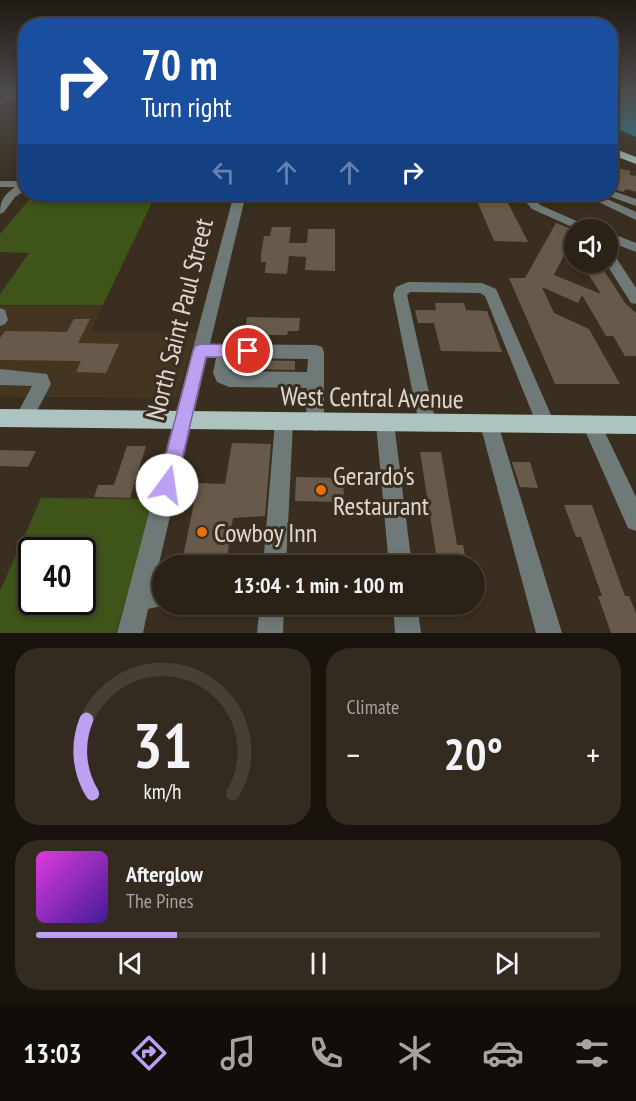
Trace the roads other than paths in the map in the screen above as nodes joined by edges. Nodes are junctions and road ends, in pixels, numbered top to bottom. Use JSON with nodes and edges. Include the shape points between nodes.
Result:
{"nodes":[{"id":1,"x":618,"y":146,"type":"edge"},
{"id":2,"x":618,"y":153,"type":"edge"},
{"id":3,"x":636,"y":154,"type":"edge"},
{"id":4,"x":636,"y":161,"type":"edge"},
{"id":5,"x":0,"y":184,"type":"edge"},
{"id":6,"x":18,"y":185,"type":"edge"},
{"id":7,"x":18,"y":190,"type":"edge"},
{"id":8,"x":618,"y":199,"type":"edge"},
{"id":9,"x":238,"y":201,"type":"edge"},
{"id":10,"x":531,"y":201,"type":"edge"},
{"id":11,"x":611,"y":201,"type":"edge"},
{"id":12,"x":636,"y":203,"type":"edge"},
{"id":13,"x":0,"y":210,"type":"edge"},
{"id":14,"x":636,"y":216,"type":"edge"},
{"id":15,"x":565,"y":219,"type":"edge"},
{"id":16,"x":618,"y":242,"type":"edge"},
{"id":17,"x":636,"y":248,"type":"edge"},
{"id":18,"x":618,"y":271,"type":"edge"},
{"id":19,"x":636,"y":299,"type":"edge"},
{"id":20,"x":0,"y":314,"type":"edge"},
{"id":21,"x":0,"y":320,"type":"edge"},
{"id":22,"x":200,"y":351,"type":"junction"},
{"id":23,"x":225,"y":351,"type":"junction"},
{"id":24,"x":0,"y":377,"type":"edge"},
{"id":25,"x":316,"y":380,"type":"junction"},
{"id":26,"x":0,"y":418,"type":"edge"},
{"id":27,"x":24,"y":418,"type":"junction"},
{"id":28,"x":183,"y":420,"type":"junction"},
{"id":29,"x":284,"y":422,"type":"junction"},
{"id":30,"x":315,"y":422,"type":"junction"},
{"id":31,"x":385,"y":423,"type":"junction"},
{"id":32,"x":427,"y":423,"type":"junction"},
{"id":33,"x":489,"y":424,"type":"junction"},
{"id":34,"x":546,"y":424,"type":"junction"},
{"id":35,"x":591,"y":424,"type":"junction"},
{"id":36,"x":636,"y":425,"type":"edge"},
{"id":37,"x":636,"y":520,"type":"edge"},
{"id":38,"x":275,"y":555,"type":"edge"},
{"id":39,"x":400,"y":555,"type":"edge"},
{"id":40,"x":151,"y":597,"type":"edge"},
{"id":41,"x":271,"y":615,"type":"edge"},
{"id":42,"x":406,"y":615,"type":"edge"},
{"id":43,"x":130,"y":633,"type":"edge"},
{"id":44,"x":270,"y":633,"type":"edge"},
{"id":45,"x":408,"y":633,"type":"edge"},
{"id":46,"x":549,"y":633,"type":"edge"}],
"edges":[{"from":1,"to":3,"type":"main road"},
{"from":2,"to":4,"type":"main road"},
{"from":5,"to":6,"type":"street"},
{"from":7,"to":13,"type":"street"},
{"from":8,"to":12,"type":"street"},
{"from":9,"to":22,"type":"street","name":"North Saint Paul Street"},
{"from":10,"to":15,"type":"street"},
{"from":11,"to":14,"type":"street"},
{"from":16,"to":17,"type":"street"},
{"from":18,"to":19,"type":"street"},
{"from":20,"to":21,"type":"street"},
{"from":22,"to":23,"type":"street"},
{"from":22,"to":28,"type":"street","name":"North Saint Paul Street"},
{"from":23,"to":25,"type":"street","via":[[316,352]]},
{"from":23,"to":25,"type":"street","via":[[221,373],[229,380]]},
{"from":24,"to":27,"type":"street","via":[[41,379]]},
{"from":25,"to":30,"type":"street"},
{"from":26,"to":27,"type":"main road","name":"West Central Avenue"},
{"from":27,"to":28,"type":"main road","name":"West Central Avenue"},
{"from":28,"to":29,"type":"main road","name":"West Central Avenue"},
{"from":28,"to":40,"type":"street","name":"North Saint Paul Street"},
{"from":29,"to":30,"type":"main road","name":"West Central Avenue"},
{"from":29,"to":38,"type":"street"},
{"from":30,"to":31,"type":"main road","name":"West Central Avenue"},
{"from":31,"to":32,"type":"main road","name":"West Central Avenue"},
{"from":31,"to":39,"type":"street"},
{"from":32,"to":33,"type":"main road","name":"West Central Avenue"},
{"from":32,"to":34,"type":"street","via":[[400,295],[408,287],[482,288],[491,293]]},
{"from":33,"to":34,"type":"main road","name":"West Central Avenue"},
{"from":33,"to":46,"type":"street"},
{"from":34,"to":35,"type":"main road","name":"West Central Avenue"},
{"from":35,"to":36,"type":"main road","name":"West Central Avenue"},
{"from":35,"to":37,"type":"street"},
{"from":40,"to":43,"type":"street","name":"North Saint Paul Street"},
{"from":41,"to":44,"type":"street"},
{"from":42,"to":45,"type":"street"}]}
